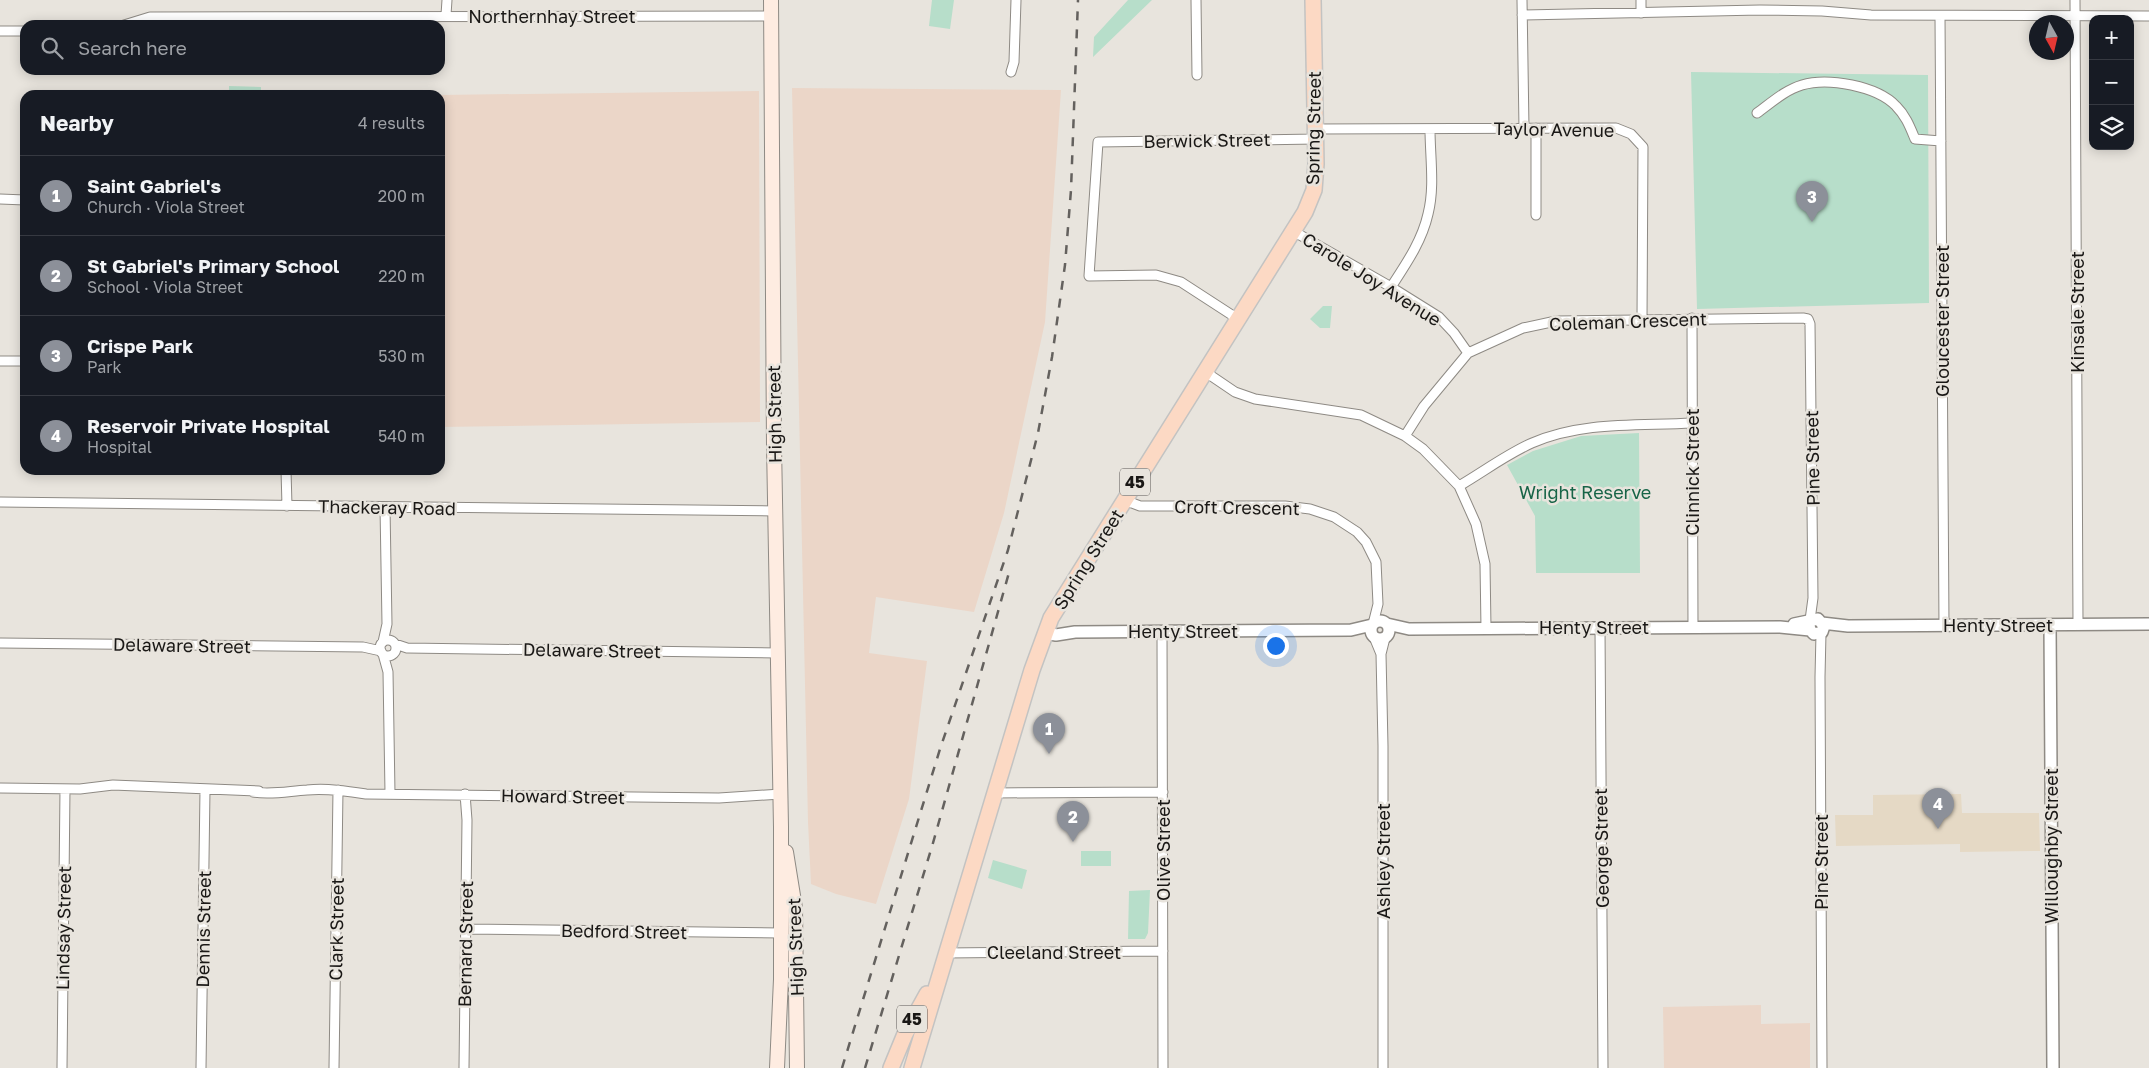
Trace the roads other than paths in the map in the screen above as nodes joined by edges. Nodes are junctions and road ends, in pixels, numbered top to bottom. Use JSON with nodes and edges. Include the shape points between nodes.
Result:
{"nodes":[{"id":1,"x":446,"y":0,"type":"edge"},
{"id":2,"x":770,"y":0,"type":"edge"},
{"id":3,"x":1016,"y":0,"type":"edge"},
{"id":4,"x":1196,"y":0,"type":"edge"},
{"id":5,"x":1313,"y":0,"type":"edge"},
{"id":6,"x":1522,"y":0,"type":"edge"},
{"id":7,"x":1641,"y":0,"type":"edge"},
{"id":8,"x":1760,"y":0,"type":"edge"},
{"id":9,"x":2075,"y":0,"type":"edge"},
{"id":10,"x":1760,"y":10,"type":"junction"},
{"id":11,"x":1641,"y":14,"type":"junction"},
{"id":12,"x":446,"y":15,"type":"junction"},
{"id":13,"x":1522,"y":15,"type":"junction"},
{"id":14,"x":771,"y":16,"type":"junction"},
{"id":15,"x":1940,"y":16,"type":"junction"},
{"id":16,"x":2076,"y":16,"type":"junction"},
{"id":17,"x":2149,"y":16,"type":"edge"},
{"id":18,"x":140,"y":20,"type":"edge"},
{"id":19,"x":0,"y":31,"type":"edge"},
{"id":20,"x":20,"y":31,"type":"edge"},
{"id":21,"x":1011,"y":72,"type":"dead end"},
{"id":22,"x":1197,"y":75,"type":"dead end"},
{"id":23,"x":1757,"y":113,"type":"dead end"},
{"id":24,"x":1524,"y":128,"type":"junction"},
{"id":25,"x":1536,"y":128,"type":"junction"},
{"id":26,"x":1430,"y":129,"type":"junction"},
{"id":27,"x":1316,"y":134,"type":"junction"},
{"id":28,"x":1941,"y":141,"type":"junction"},
{"id":29,"x":0,"y":199,"type":"edge"},
{"id":30,"x":20,"y":200,"type":"edge"},
{"id":31,"x":1536,"y":215,"type":"dead end"},
{"id":32,"x":1293,"y":231,"type":"junction"},
{"id":33,"x":1391,"y":287,"type":"junction"},
{"id":34,"x":1692,"y":318,"type":"junction"},
{"id":35,"x":1238,"y":319,"type":"junction"},
{"id":36,"x":1808,"y":319,"type":"joint"},
{"id":37,"x":1642,"y":320,"type":"junction"},
{"id":38,"x":1468,"y":353,"type":"junction"},
{"id":39,"x":0,"y":360,"type":"edge"},
{"id":40,"x":20,"y":361,"type":"edge"},
{"id":41,"x":1204,"y":371,"type":"junction"},
{"id":42,"x":1692,"y":423,"type":"junction"},
{"id":43,"x":1405,"y":436,"type":"junction"},
{"id":44,"x":286,"y":475,"type":"edge"},
{"id":45,"x":1459,"y":486,"type":"junction"},
{"id":46,"x":1124,"y":500,"type":"junction"},
{"id":47,"x":0,"y":502,"type":"edge"},
{"id":48,"x":287,"y":506,"type":"junction"},
{"id":49,"x":385,"y":507,"type":"junction"},
{"id":50,"x":775,"y":511,"type":"junction"},
{"id":51,"x":2149,"y":624,"type":"edge"},
{"id":52,"x":2050,"y":625,"type":"junction"},
{"id":53,"x":2078,"y":625,"type":"junction"},
{"id":54,"x":1693,"y":626,"type":"junction"},
{"id":55,"x":1944,"y":626,"type":"junction"},
{"id":56,"x":1047,"y":627,"type":"junction"},
{"id":57,"x":1816,"y":627,"type":"junction"},
{"id":58,"x":1486,"y":628,"type":"junction"},
{"id":59,"x":1600,"y":628,"type":"junction"},
{"id":60,"x":1379,"y":630,"type":"junction"},
{"id":61,"x":1162,"y":631,"type":"junction"},
{"id":62,"x":0,"y":643,"type":"edge"},
{"id":63,"x":388,"y":648,"type":"junction"},
{"id":64,"x":778,"y":653,"type":"junction"},
{"id":65,"x":0,"y":788,"type":"edge"},
{"id":66,"x":65,"y":789,"type":"junction"},
{"id":67,"x":205,"y":790,"type":"junction"},
{"id":68,"x":338,"y":790,"type":"junction"},
{"id":69,"x":1163,"y":792,"type":"junction"},
{"id":70,"x":390,"y":793,"type":"junction"},
{"id":71,"x":995,"y":793,"type":"junction"},
{"id":72,"x":468,"y":794,"type":"junction"},
{"id":73,"x":781,"y":797,"type":"junction"},
{"id":74,"x":787,"y":896,"type":"junction"},
{"id":75,"x":466,"y":929,"type":"junction"},
{"id":76,"x":781,"y":933,"type":"junction"},
{"id":77,"x":1163,"y":951,"type":"junction"},
{"id":78,"x":946,"y":953,"type":"junction"},
{"id":79,"x":918,"y":1022,"type":"junction"},
{"id":80,"x":62,"y":1068,"type":"edge"},
{"id":81,"x":201,"y":1068,"type":"edge"},
{"id":82,"x":334,"y":1068,"type":"edge"},
{"id":83,"x":464,"y":1068,"type":"edge"},
{"id":84,"x":777,"y":1068,"type":"edge"},
{"id":85,"x":797,"y":1068,"type":"edge"},
{"id":86,"x":891,"y":1068,"type":"edge"},
{"id":87,"x":912,"y":1068,"type":"edge"},
{"id":88,"x":1163,"y":1068,"type":"edge"},
{"id":89,"x":1384,"y":1068,"type":"edge"},
{"id":90,"x":1603,"y":1068,"type":"edge"},
{"id":91,"x":1822,"y":1068,"type":"edge"},
{"id":92,"x":2053,"y":1068,"type":"edge"}],
"edges":[{"from":1,"to":12,"type":"street"},
{"from":2,"to":14,"type":"main road","name":"High Street"},
{"from":3,"to":21,"type":"street"},
{"from":4,"to":22,"type":"street"},
{"from":5,"to":27,"type":"main road","name":"Spring Street","number":"45"},
{"from":6,"to":13,"type":"street"},
{"from":7,"to":11,"type":"street"},
{"from":8,"to":10,"type":"street"},
{"from":9,"to":16,"type":"street","name":"Kinsale Street"},
{"from":10,"to":11,"type":"street"},
{"from":10,"to":15,"type":"street"},
{"from":11,"to":13,"type":"street"},
{"from":12,"to":14,"type":"street","name":"Northernhay Street"},
{"from":12,"to":18,"type":"street","name":"Northernhay Street","via":[[150,17]]},
{"from":13,"to":24,"type":"street"},
{"from":14,"to":50,"type":"main road","name":"High Street"},
{"from":15,"to":16,"type":"street"},
{"from":15,"to":28,"type":"street","name":"Gloucester Street"},
{"from":16,"to":17,"type":"street"},
{"from":16,"to":53,"type":"street","name":"Kinsale Street"},
{"from":19,"to":20,"type":"street"},
{"from":23,"to":28,"type":"street","via":[[1784,93],[1802,85],[1821,81],[1844,84],[1866,88],[1895,105],[1908,120],[1915,139]]},
{"from":24,"to":25,"type":"street","name":"Taylor Avenue"},
{"from":24,"to":26,"type":"street","name":"Taylor Avenue"},
{"from":25,"to":31,"type":"street"},
{"from":25,"to":37,"type":"street","name":"Taylor Avenue","via":[[1616,128],[1631,134],[1643,147]]},
{"from":26,"to":27,"type":"street","name":"Taylor Avenue"},
{"from":26,"to":33,"type":"street","via":[[1428,215],[1417,246]]},
{"from":27,"to":32,"type":"main road","name":"Spring Street","number":"45","via":[[1314,190]]},
{"from":27,"to":35,"type":"street","name":"Berwick Street","via":[[1098,142],[1089,276],[1156,276],[1181,282]]},
{"from":28,"to":55,"type":"street","name":"Gloucester Street"},
{"from":29,"to":30,"type":"street"},
{"from":32,"to":33,"type":"street","name":"Carole Joy Avenue"},
{"from":32,"to":35,"type":"main road","name":"Spring Street","number":"45"},
{"from":33,"to":38,"type":"street","name":"Carole Joy Avenue","via":[[1439,317]]},
{"from":34,"to":36,"type":"street","name":"Coleman Crescent"},
{"from":34,"to":37,"type":"street","name":"Coleman Crescent"},
{"from":34,"to":42,"type":"street","name":"Clinnick Street"},
{"from":35,"to":41,"type":"main road","name":"Spring Street","number":"45"},
{"from":36,"to":57,"type":"street","name":"Pine Street"},
{"from":37,"to":38,"type":"street","name":"Coleman Crescent","via":[[1556,321],[1523,328]]},
{"from":38,"to":43,"type":"street","name":"Coleman Crescent","via":[[1424,406]]},
{"from":39,"to":40,"type":"street"},
{"from":41,"to":43,"type":"street","via":[[1235,392],[1255,399],[1349,412]]},
{"from":41,"to":46,"type":"main road","name":"Spring Street","number":"45"},
{"from":42,"to":45,"type":"street","via":[[1576,430],[1532,443]]},
{"from":42,"to":54,"type":"street","name":"Clinnick Street"},
{"from":43,"to":45,"type":"street","via":[[1424,449]]},
{"from":44,"to":48,"type":"street"},
{"from":45,"to":58,"type":"street","via":[[1476,524],[1485,564]]},
{"from":46,"to":56,"type":"main road","name":"Spring Street","number":"45"},
{"from":46,"to":60,"type":"street","name":"Croft Crescent","via":[[1140,506],[1299,506],[1334,517],[1358,532],[1376,562]]},
{"from":47,"to":48,"type":"street","name":"Thackeray Road"},
{"from":48,"to":49,"type":"street","name":"Thackeray Road"},
{"from":49,"to":50,"type":"street","name":"Thackeray Road"},
{"from":49,"to":63,"type":"street"},
{"from":50,"to":64,"type":"main road","name":"High Street"},
{"from":51,"to":53,"type":"street","name":"Henty Street"},
{"from":52,"to":53,"type":"street","name":"Henty Street"},
{"from":52,"to":55,"type":"street","name":"Henty Street"},
{"from":52,"to":92,"type":"street","name":"Willoughby Street"},
{"from":54,"to":57,"type":"street","name":"Henty Street"},
{"from":54,"to":59,"type":"street","name":"Henty Street"},
{"from":55,"to":57,"type":"street","name":"Henty Street"},
{"from":56,"to":61,"type":"street","name":"Henty Street","via":[[1075,632]]},
{"from":56,"to":71,"type":"main road","name":"Spring Street","number":"45"},
{"from":57,"to":91,"type":"street","name":"Pine Street","via":[[1820,657]]},
{"from":58,"to":59,"type":"street","name":"Henty Street"},
{"from":58,"to":60,"type":"street","name":"Henty Street"},
{"from":59,"to":90,"type":"street","name":"George Street"},
{"from":60,"to":61,"type":"street","name":"Henty Street"},
{"from":60,"to":89,"type":"street","name":"Ashley Street"},
{"from":61,"to":69,"type":"street","name":"Olive Street"},
{"from":62,"to":63,"type":"street","name":"Delaware Street"},
{"from":63,"to":64,"type":"street","name":"Delaware Street"},
{"from":63,"to":70,"type":"street"},
{"from":64,"to":73,"type":"main road","name":"High Street"},
{"from":65,"to":66,"type":"street","name":"Howard Street"},
{"from":66,"to":67,"type":"street","name":"Howard Street","via":[[113,785]]},
{"from":66,"to":80,"type":"street","name":"Lindsay Street"},
{"from":67,"to":68,"type":"street","name":"Howard Street","via":[[253,792],[291,787]]},
{"from":67,"to":81,"type":"street","name":"Dennis Street"},
{"from":68,"to":70,"type":"street","name":"Howard Street","via":[[357,788]]},
{"from":68,"to":82,"type":"street","name":"Clark Street"},
{"from":69,"to":71,"type":"street"},
{"from":69,"to":77,"type":"street","name":"Olive Street"},
{"from":70,"to":72,"type":"street","name":"Howard Street"},
{"from":71,"to":78,"type":"main road","name":"Spring Street","number":"45"},
{"from":72,"to":73,"type":"street","name":"Howard Street","via":[[747,797],[755,800]]},
{"from":72,"to":75,"type":"street","name":"Bernard Street"},
{"from":73,"to":74,"type":"main road","name":"High Street"},
{"from":74,"to":76,"type":"main road","name":"High Street"},
{"from":74,"to":85,"type":"main road","name":"High Street","via":[[796,931]]},
{"from":75,"to":76,"type":"street","name":"Bedford Street"},
{"from":75,"to":83,"type":"street","name":"Bernard Street"},
{"from":76,"to":84,"type":"main road","name":"High Street"},
{"from":77,"to":78,"type":"street","name":"Cleeland Street"},
{"from":77,"to":88,"type":"street","name":"Olive Street"},
{"from":78,"to":79,"type":"main road","name":"Spring Street","number":"45"},
{"from":79,"to":86,"type":"main road","name":"Spring Street","number":"45"},
{"from":79,"to":87,"type":"main road","name":"Spring Street","number":"45"}]}
